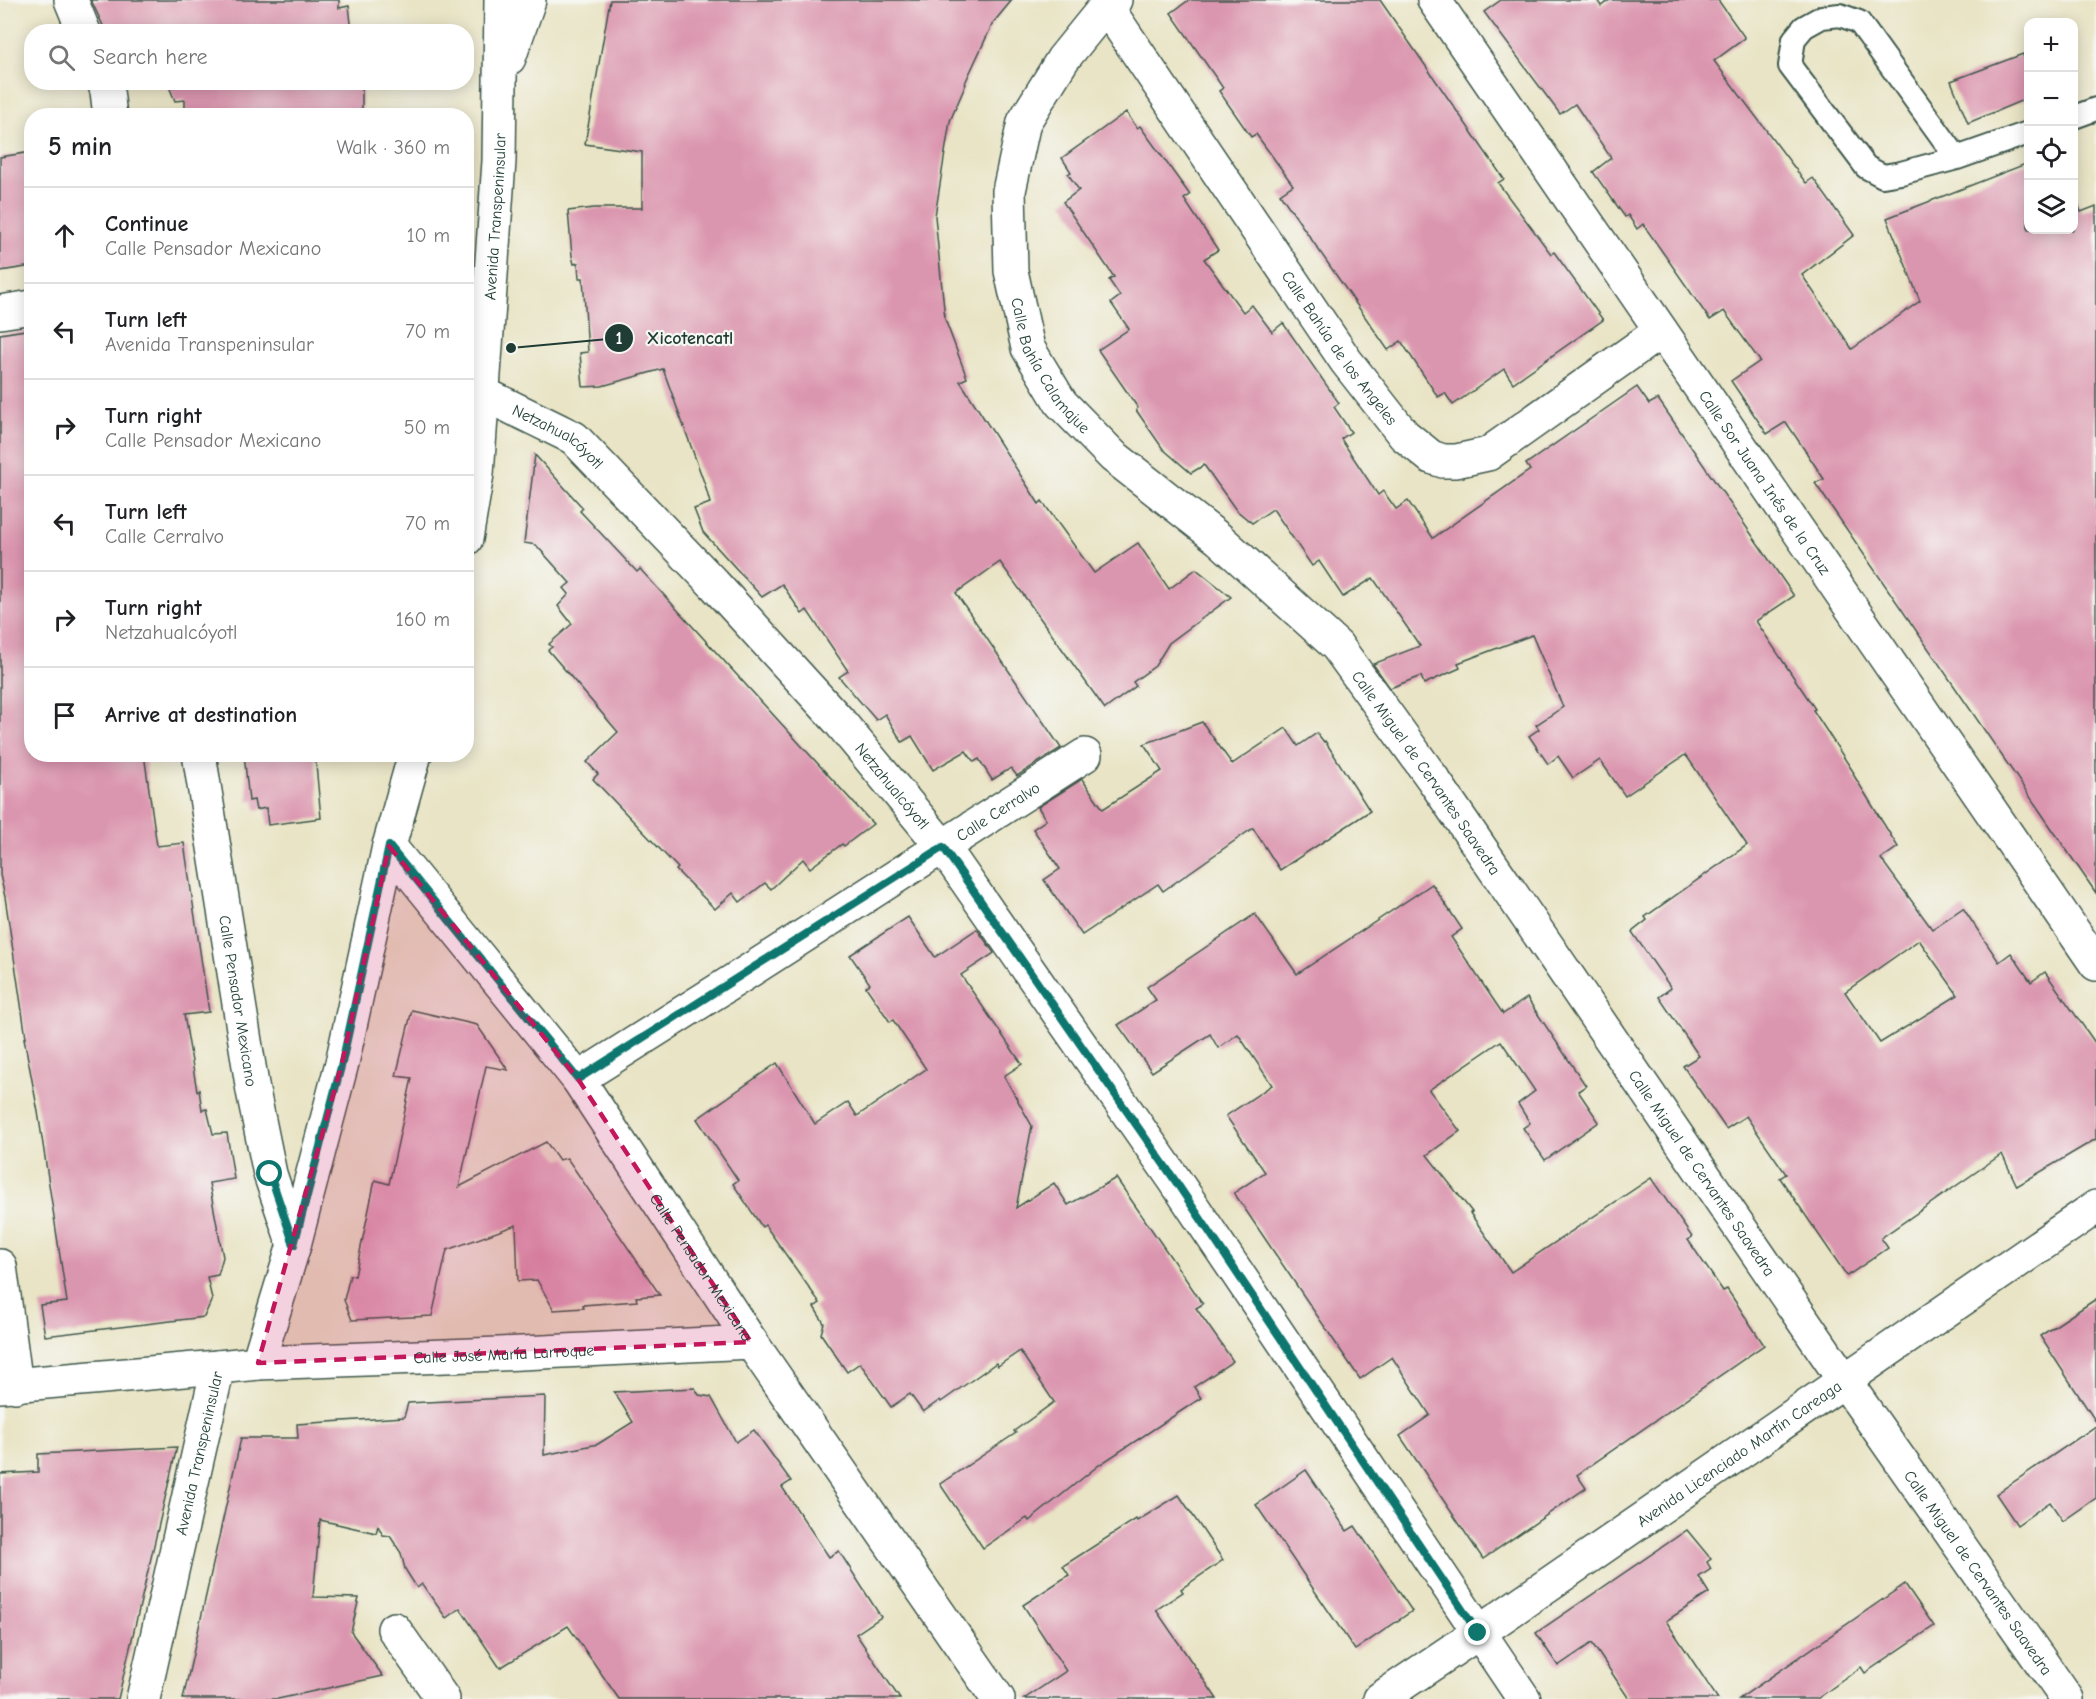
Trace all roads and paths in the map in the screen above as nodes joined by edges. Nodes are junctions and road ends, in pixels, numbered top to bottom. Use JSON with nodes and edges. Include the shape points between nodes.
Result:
{"nodes":[{"id":1,"x":70,"y":0,"type":"edge"},
{"id":2,"x":501,"y":0,"type":"edge"},
{"id":3,"x":529,"y":0,"type":"edge"},
{"id":4,"x":1434,"y":0,"type":"edge"},
{"id":5,"x":1110,"y":3,"type":"edge"},
{"id":6,"x":80,"y":24,"type":"edge"},
{"id":7,"x":500,"y":83,"type":"junction"},
{"id":8,"x":107,"y":90,"type":"edge"},
{"id":9,"x":109,"y":108,"type":"edge"},
{"id":10,"x":2096,"y":110,"type":"edge"},
{"id":11,"x":2078,"y":115,"type":"edge"},
{"id":12,"x":2024,"y":134,"type":"edge"},
{"id":13,"x":1957,"y":158,"type":"junction"},
{"id":14,"x":24,"y":308,"type":"edge"},
{"id":15,"x":0,"y":312,"type":"edge"},
{"id":16,"x":1661,"y":331,"type":"junction"},
{"id":17,"x":484,"y":394,"type":"junction"},
{"id":18,"x":474,"y":491,"type":"edge"},
{"id":19,"x":1337,"y":646,"type":"joint"},
{"id":20,"x":1085,"y":755,"type":"dead end"},
{"id":21,"x":200,"y":762,"type":"edge"},
{"id":22,"x":413,"y":762,"type":"edge"},
{"id":23,"x":389,"y":846,"type":"junction"},
{"id":24,"x":943,"y":847,"type":"junction"},
{"id":25,"x":2096,"y":964,"type":"edge"},
{"id":26,"x":578,"y":1079,"type":"junction"},
{"id":27,"x":2096,"y":1206,"type":"edge"},
{"id":28,"x":294,"y":1245,"type":"junction"},
{"id":29,"x":0,"y":1266,"type":"edge"},
{"id":30,"x":751,"y":1342,"type":"junction"},
{"id":31,"x":258,"y":1363,"type":"junction"},
{"id":32,"x":218,"y":1367,"type":"junction"},
{"id":33,"x":1844,"y":1380,"type":"junction"},
{"id":34,"x":8,"y":1386,"type":"edge"},
{"id":35,"x":394,"y":1629,"type":"dead end"},
{"id":36,"x":1478,"y":1633,"type":"junction"},
{"id":37,"x":143,"y":1699,"type":"edge"},
{"id":38,"x":443,"y":1699,"type":"edge"},
{"id":39,"x":998,"y":1699,"type":"edge"},
{"id":40,"x":1380,"y":1699,"type":"edge"},
{"id":41,"x":1524,"y":1699,"type":"edge"},
{"id":42,"x":2067,"y":1699,"type":"edge"}],
"edges":[{"from":1,"to":6,"type":"street"},
{"from":2,"to":7,"type":"street","name":"Avenida Transpeninsular"},
{"from":3,"to":7,"type":"street"},
{"from":4,"to":16,"type":"street","name":"Calle Sor Juana Inés de la Cruz"},
{"from":5,"to":16,"type":"street","name":"Calle Bahúa de los Angeles","via":[[1346,360],[1404,435],[1431,458],[1456,461],[1488,454]]},
{"from":5,"to":19,"type":"street","name":"Calle Bahía Calamajue","via":[[1064,60],[1024,122],[1009,191],[1011,271],[1028,348],[1061,403],[1113,456],[1219,538]]},
{"from":7,"to":17,"type":"street","name":"Avenida Transpeninsular","via":[[499,161]]},
{"from":8,"to":9,"type":"street"},
{"from":10,"to":11,"type":"lane"},
{"from":12,"to":13,"type":"lane"},
{"from":13,"to":13,"type":"lane","via":[[1883,176],[1866,167],[1790,66],[1794,39],[1804,27],[1822,17],[1840,15],[1859,22]]},
{"from":14,"to":15,"type":"street"},
{"from":16,"to":25,"type":"street","name":"Calle Sor Juana Inés de la Cruz"},
{"from":17,"to":18,"type":"street","name":"Avenida Transpeninsular"},
{"from":17,"to":24,"type":"street","name":"Netzahualcóyotl","via":[[574,438],[839,721]]},
{"from":19,"to":33,"type":"street","name":"Calle Miguel de Cervantes Saavedra","via":[[1440,789]]},
{"from":20,"to":24,"type":"street","name":"Calle Cerralvo"},
{"from":21,"to":28,"type":"street","name":"Calle Pensador Mexicano","via":[[253,1092],[270,1174]]},
{"from":22,"to":23,"type":"street"},
{"from":23,"to":26,"type":"street","name":"Calle Pensador Mexicano"},
{"from":23,"to":28,"type":"street","via":[[342,1063]]},
{"from":24,"to":26,"type":"street","name":"Calle Cerralvo"},
{"from":24,"to":36,"type":"street","name":"Netzahualcóyotl","via":[[1174,1179]]},
{"from":26,"to":30,"type":"street","name":"Calle Pensador Mexicano"},
{"from":27,"to":33,"type":"street","name":"Avenida Licenciado Martín Careaga"},
{"from":28,"to":31,"type":"street"},
{"from":29,"to":34,"type":"street"},
{"from":30,"to":31,"type":"street","name":"Calle José María Larroque"},
{"from":30,"to":39,"type":"street","name":"Calle Pensador Mexicano"},
{"from":31,"to":32,"type":"street","name":"Avenida Transpeninsular"},
{"from":32,"to":34,"type":"street"},
{"from":32,"to":37,"type":"street","name":"Avenida Transpeninsular"},
{"from":33,"to":36,"type":"street","name":"Avenida Licenciado Martín Careaga"},
{"from":33,"to":42,"type":"street","name":"Calle Miguel de Cervantes Saavedra"},
{"from":35,"to":38,"type":"street"},
{"from":36,"to":40,"type":"street","name":"Avenida Licenciado Martín Careaga"},
{"from":36,"to":41,"type":"street","name":"Netzahualcóyotl"}]}
